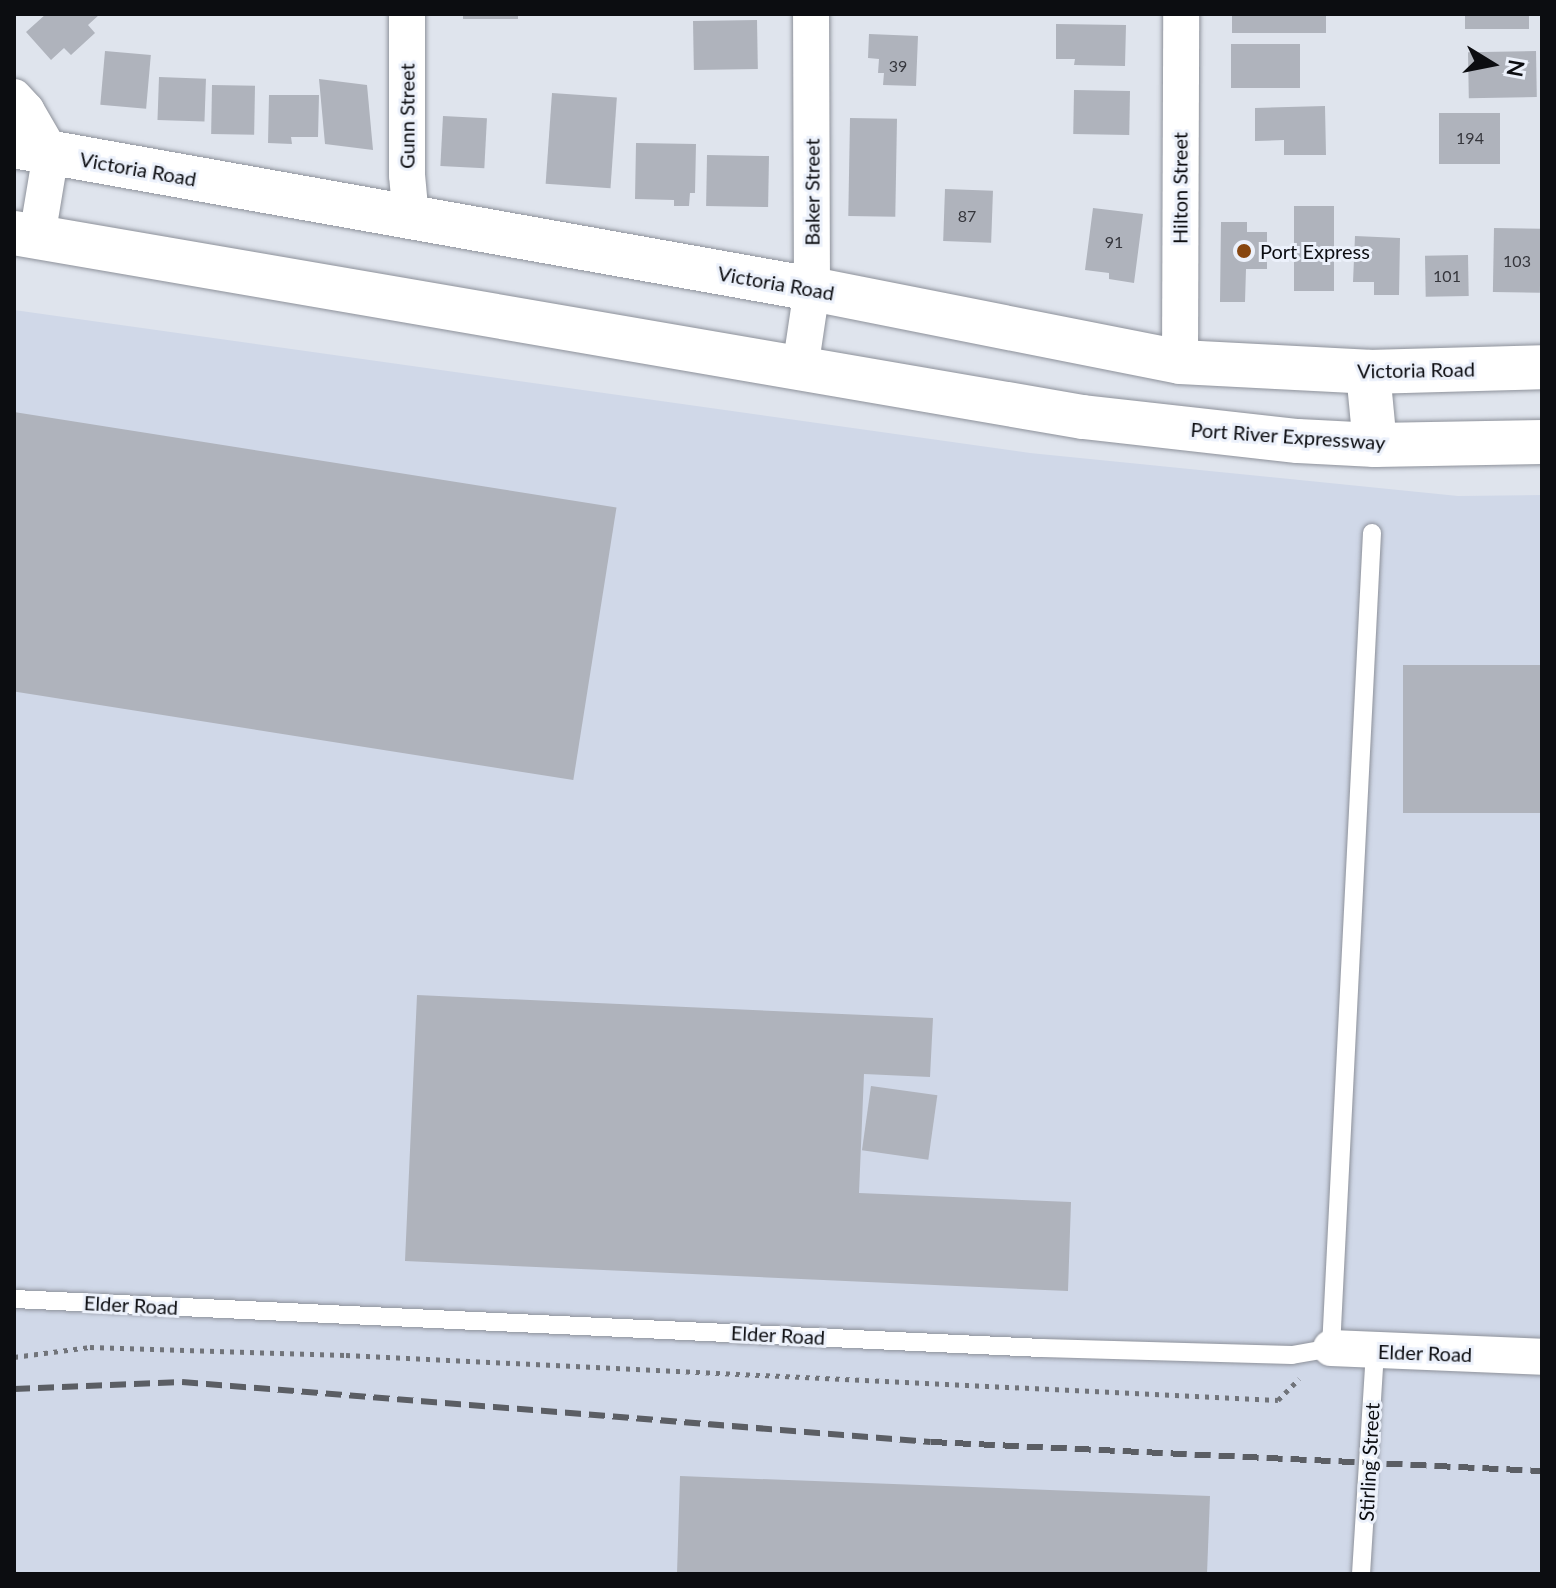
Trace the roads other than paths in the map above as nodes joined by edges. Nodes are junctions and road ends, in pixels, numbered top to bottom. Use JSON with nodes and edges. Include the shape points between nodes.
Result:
{"nodes":[{"id":1,"x":407,"y":14,"type":"edge"},
{"id":2,"x":811,"y":14,"type":"edge"},
{"id":3,"x":1181,"y":14,"type":"edge"},
{"id":4,"x":14,"y":97,"type":"edge"},
{"id":5,"x":33,"y":149,"type":"edge"},
{"id":6,"x":411,"y":218,"type":"junction"},
{"id":7,"x":25,"y":235,"type":"edge"},
{"id":8,"x":812,"y":289,"type":"junction"},
{"id":9,"x":1180,"y":362,"type":"junction"},
{"id":10,"x":1542,"y":367,"type":"edge"},
{"id":11,"x":800,"y":369,"type":"junction"},
{"id":12,"x":1368,"y":372,"type":"junction"},
{"id":13,"x":1542,"y":442,"type":"edge"},
{"id":14,"x":1375,"y":445,"type":"junction"},
{"id":15,"x":1372,"y":533,"type":"dead end"},
{"id":16,"x":14,"y":1299,"type":"edge"},
{"id":17,"x":1331,"y":1348,"type":"junction"},
{"id":18,"x":1375,"y":1351,"type":"junction"},
{"id":19,"x":1542,"y":1357,"type":"edge"},
{"id":20,"x":1361,"y":1574,"type":"edge"}],
"edges":[{"from":1,"to":6,"type":"street","name":"Gunn Street"},
{"from":2,"to":8,"type":"street","name":"Baker Street"},
{"from":3,"to":9,"type":"street","name":"Hilton Street"},
{"from":4,"to":5,"type":"street","via":[[26,110]]},
{"from":5,"to":6,"type":"highway","name":"Victoria Road"},
{"from":5,"to":7,"type":"street"},
{"from":6,"to":8,"type":"highway","name":"Victoria Road"},
{"from":7,"to":11,"type":"highway"},
{"from":8,"to":9,"type":"highway","name":"Victoria Road"},
{"from":8,"to":11,"type":"street","name":"Baker Street"},
{"from":9,"to":12,"type":"highway","name":"Victoria Road"},
{"from":10,"to":12,"type":"highway","name":"Victoria Road"},
{"from":11,"to":14,"type":"highway","name":"Port River Expressway","via":[[1083,417]]},
{"from":12,"to":14,"type":"highway"},
{"from":13,"to":14,"type":"highway","name":"Port River Expressway"},
{"from":15,"to":17,"type":"lane"},
{"from":16,"to":17,"type":"lane","name":"Elder Road","via":[[1042,1348],[1292,1355]]},
{"from":17,"to":18,"type":"street","name":"Elder Road"},
{"from":18,"to":19,"type":"street","name":"Elder Road"},
{"from":18,"to":20,"type":"lane","name":"Stirling Street"}]}
